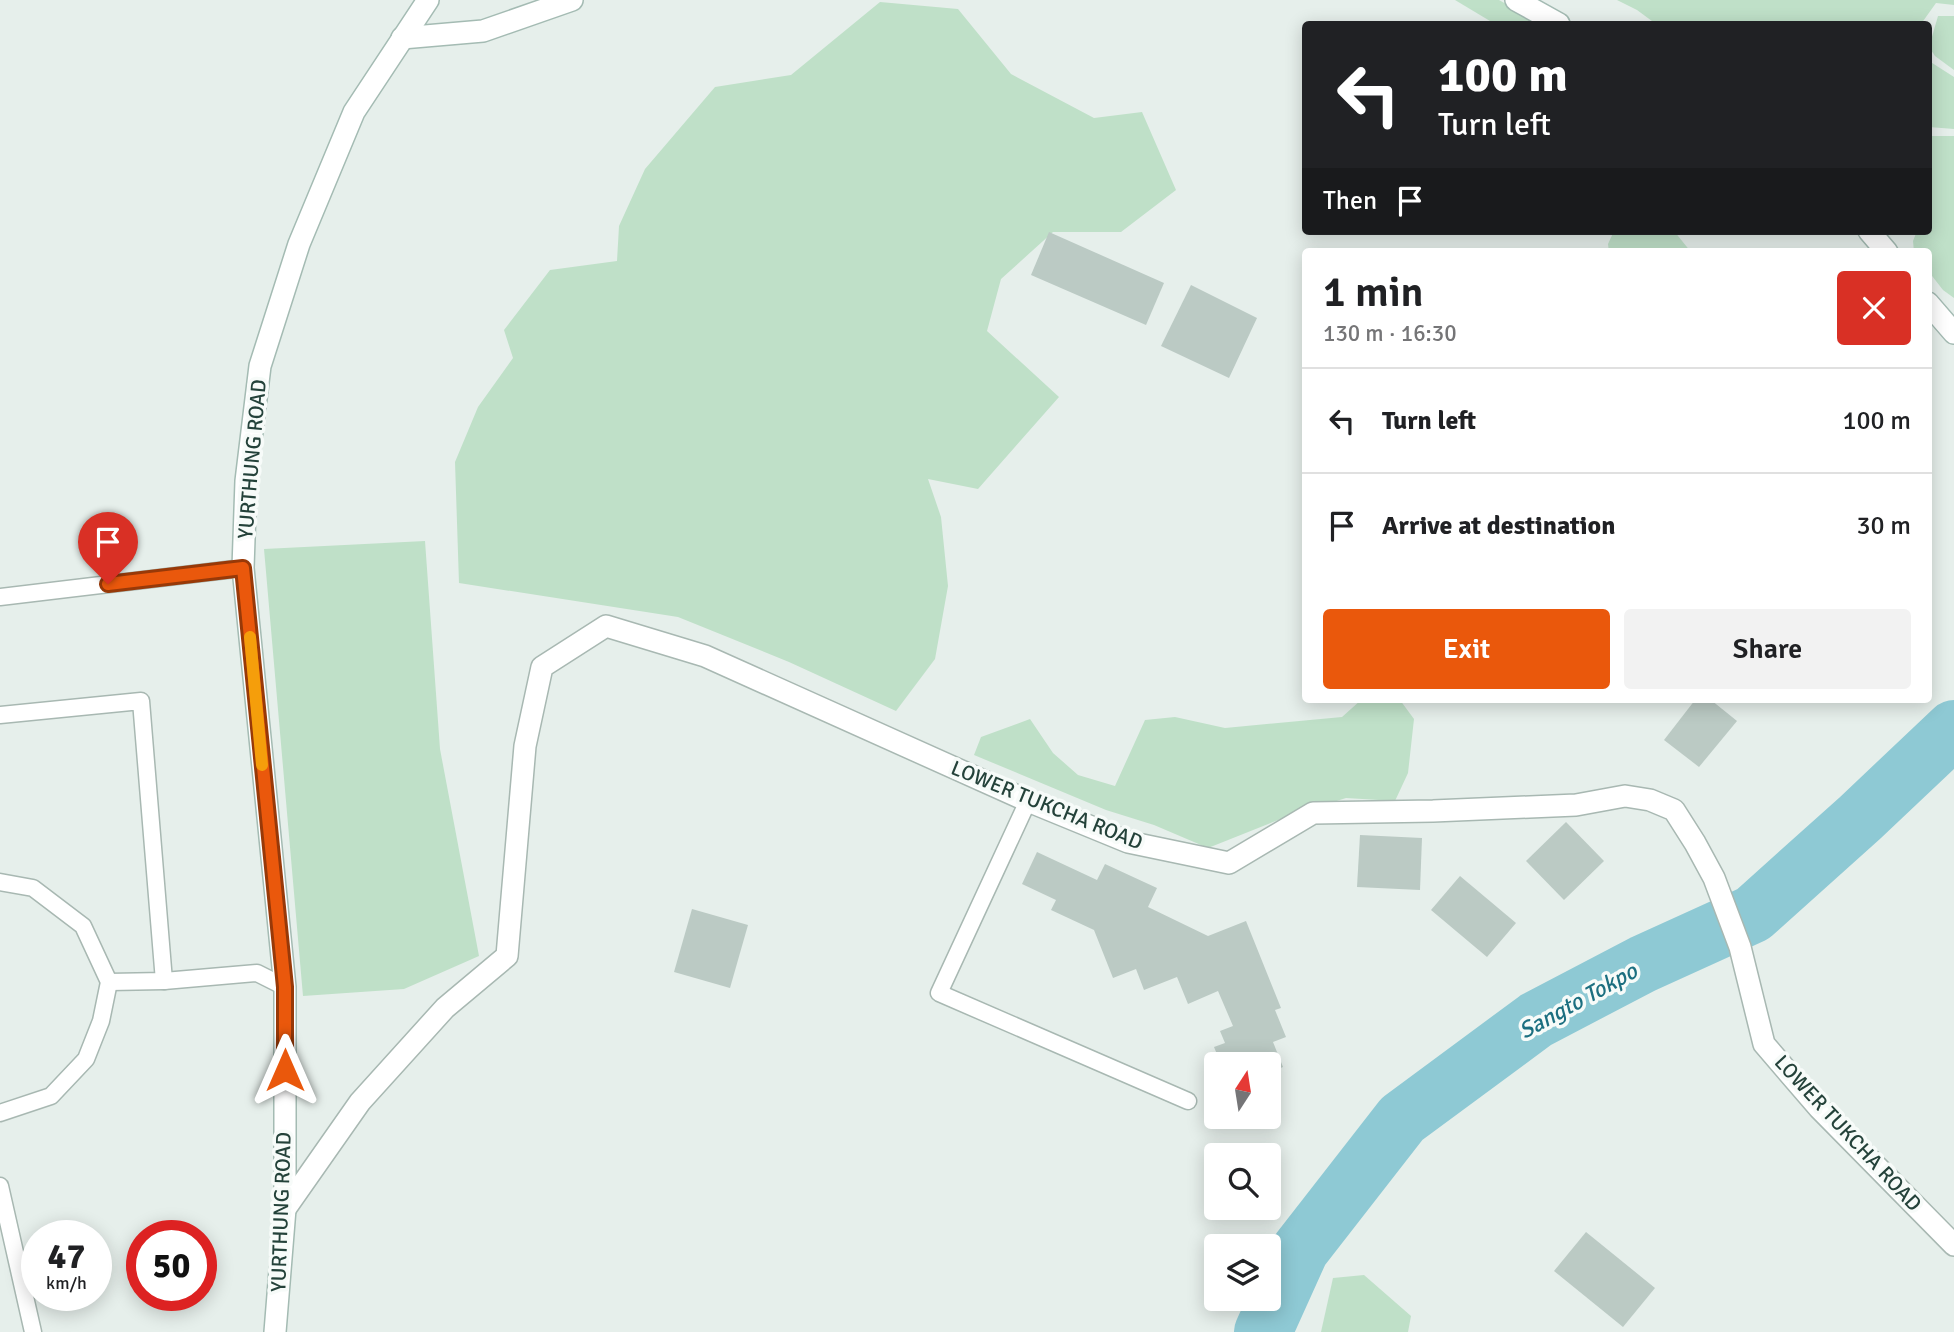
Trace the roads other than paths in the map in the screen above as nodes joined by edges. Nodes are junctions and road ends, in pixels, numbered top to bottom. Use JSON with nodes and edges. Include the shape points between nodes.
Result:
{"nodes":[{"id":1,"x":428,"y":0,"type":"edge"},
{"id":2,"x":572,"y":0,"type":"edge"},
{"id":3,"x":1516,"y":0,"type":"edge"},
{"id":4,"x":1554,"y":21,"type":"edge"},
{"id":5,"x":402,"y":38,"type":"junction"},
{"id":6,"x":1932,"y":308,"type":"edge"},
{"id":7,"x":1954,"y":333,"type":"edge"},
{"id":8,"x":243,"y":568,"type":"junction"},
{"id":9,"x":0,"y":597,"type":"edge"},
{"id":10,"x":0,"y":715,"type":"edge"},
{"id":11,"x":1028,"y":801,"type":"junction"},
{"id":12,"x":0,"y":882,"type":"edge"},
{"id":13,"x":164,"y":981,"type":"junction"},
{"id":14,"x":109,"y":982,"type":"junction"},
{"id":15,"x":285,"y":987,"type":"junction"},
{"id":16,"x":1188,"y":1101,"type":"dead end"},
{"id":17,"x":0,"y":1113,"type":"edge"},
{"id":18,"x":0,"y":1186,"type":"edge"},
{"id":19,"x":285,"y":1209,"type":"junction"},
{"id":20,"x":1954,"y":1245,"type":"edge"},
{"id":21,"x":33,"y":1332,"type":"edge"},
{"id":22,"x":275,"y":1332,"type":"edge"}],
"edges":[{"from":1,"to":5,"type":"street","name":"YURTHUNG ROAD"},
{"from":2,"to":5,"type":"street","via":[[483,31]]},
{"from":3,"to":4,"type":"street"},
{"from":5,"to":8,"type":"street","name":"YURTHUNG ROAD","via":[[354,112],[299,244],[260,366],[246,481]]},
{"from":6,"to":7,"type":"street"},
{"from":8,"to":9,"type":"lane"},
{"from":8,"to":15,"type":"street","name":"YURTHUNG ROAD"},
{"from":10,"to":13,"type":"lane","via":[[141,701]]},
{"from":11,"to":16,"type":"lane","via":[[939,993]]},
{"from":11,"to":19,"type":"street","name":"LOWER TUKCHA ROAD","via":[[705,656],[606,626],[542,667],[525,746],[507,956],[445,1008],[360,1102]]},
{"from":11,"to":20,"type":"street","name":"LOWER TUKCHA ROAD","via":[[1128,842],[1229,863],[1313,813],[1576,805],[1625,796],[1674,810],[1714,878],[1740,947],[1764,1044],[1819,1108]]},
{"from":12,"to":14,"type":"lane","via":[[33,888],[83,926]]},
{"from":13,"to":14,"type":"lane"},
{"from":13,"to":15,"type":"lane","via":[[257,973]]},
{"from":14,"to":17,"type":"lane","via":[[86,1059],[51,1096]]},
{"from":15,"to":19,"type":"street","name":"YURTHUNG ROAD"},
{"from":18,"to":21,"type":"lane"},
{"from":19,"to":22,"type":"street","name":"YURTHUNG ROAD"}]}
